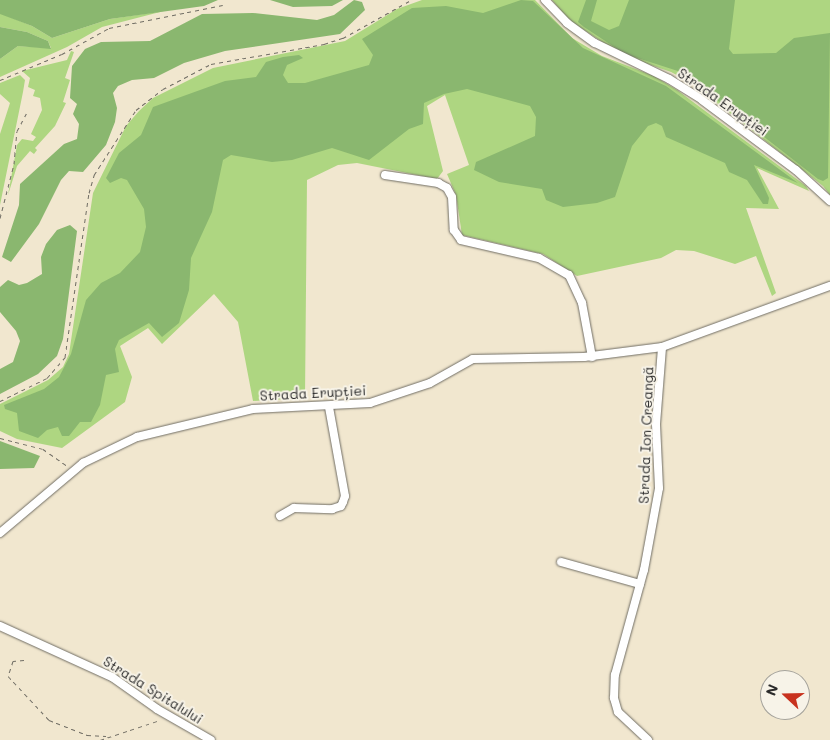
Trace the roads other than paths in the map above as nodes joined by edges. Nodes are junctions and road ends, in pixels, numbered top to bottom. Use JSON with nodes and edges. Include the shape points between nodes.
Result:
{"nodes":[{"id":1,"x":546,"y":0,"type":"edge"},
{"id":2,"x":385,"y":175,"type":"dead end"},
{"id":3,"x":830,"y":201,"type":"edge"},
{"id":4,"x":830,"y":286,"type":"edge"},
{"id":5,"x":662,"y":347,"type":"junction"},
{"id":6,"x":592,"y":357,"type":"junction"},
{"id":7,"x":329,"y":407,"type":"junction"},
{"id":8,"x":280,"y":516,"type":"dead end"},
{"id":9,"x":0,"y":532,"type":"edge"},
{"id":10,"x":561,"y":562,"type":"dead end"},
{"id":11,"x":640,"y":584,"type":"junction"},
{"id":12,"x":0,"y":626,"type":"edge"},
{"id":13,"x":211,"y":740,"type":"edge"},
{"id":14,"x":648,"y":740,"type":"edge"}],
"edges":[{"from":1,"to":3,"type":"street","name":"Strada Erupției","via":[[567,23],[595,43],[669,79],[702,100],[796,170]]},
{"from":2,"to":6,"type":"street","via":[[438,183],[447,188],[452,197],[454,230],[461,240],[539,258],[569,275],[582,302]]},
{"from":4,"to":5,"type":"street","name":"Strada Erupției"},
{"from":5,"to":6,"type":"street","name":"Strada Erupției"},
{"from":5,"to":11,"type":"street","name":"Strada Ion Creangă","via":[[656,424],[659,488]]},
{"from":6,"to":7,"type":"street","name":"Strada Erupției","via":[[472,359],[399,395],[370,403]]},
{"from":7,"to":8,"type":"street","via":[[346,496],[341,506],[332,510],[294,508]]},
{"from":7,"to":9,"type":"street","name":"Strada Erupției","via":[[278,406],[204,420],[110,448],[73,472]]},
{"from":10,"to":11,"type":"street"},
{"from":11,"to":14,"type":"street","name":"Strada Ion Creangă","via":[[615,675],[614,698],[618,712]]},
{"from":12,"to":13,"type":"street","name":"Strada Spitalului","via":[[112,677]]}]}
